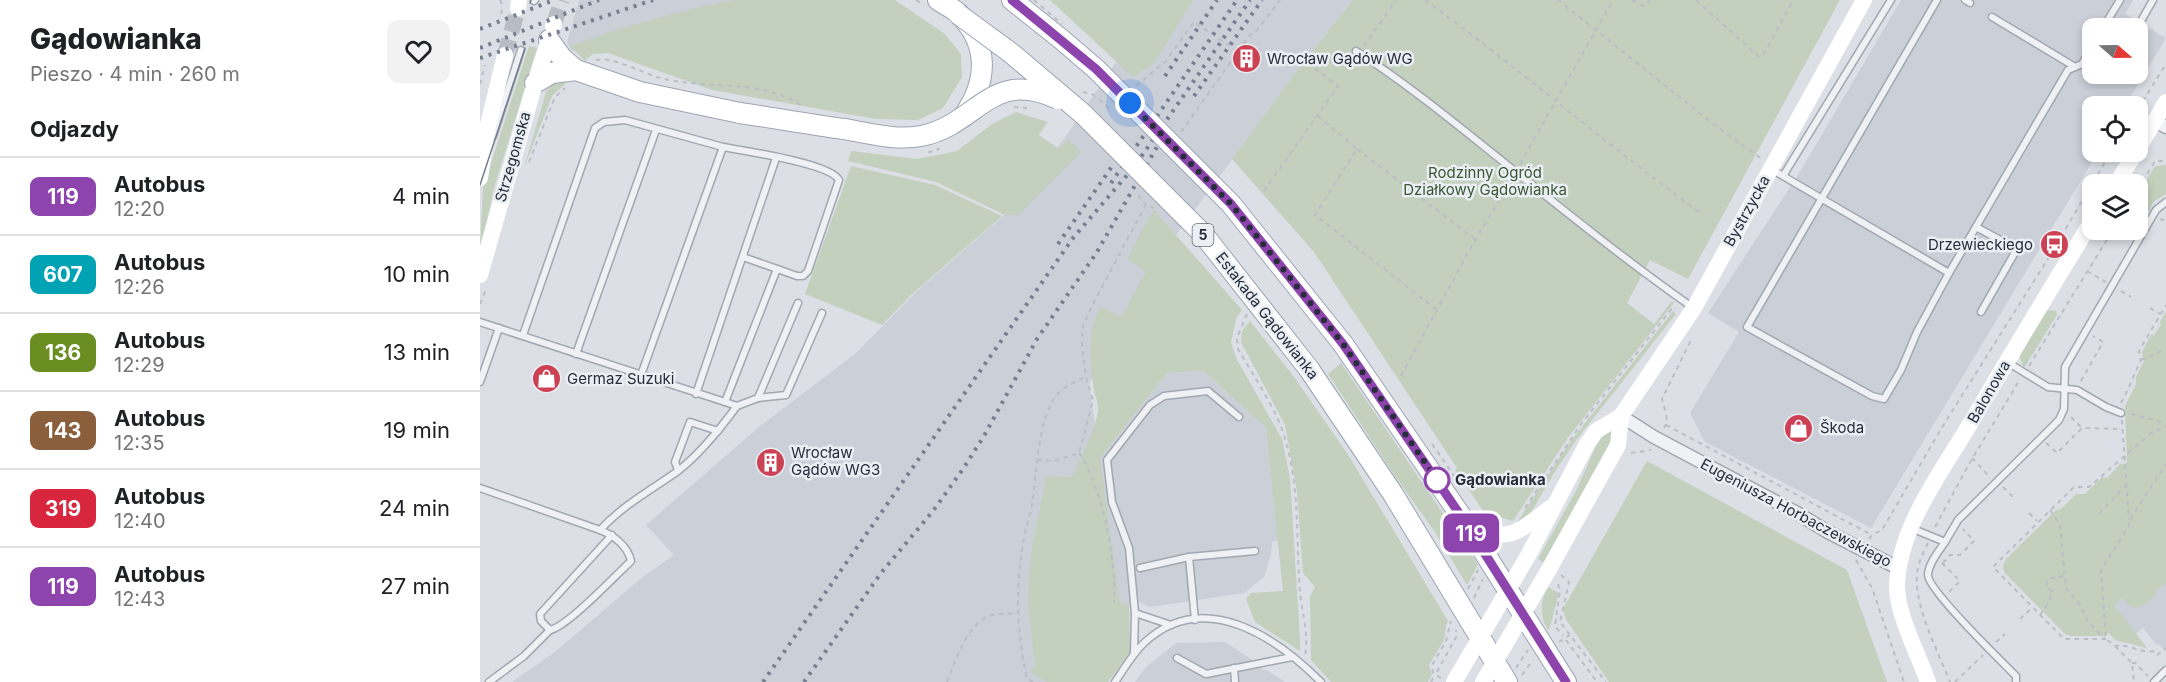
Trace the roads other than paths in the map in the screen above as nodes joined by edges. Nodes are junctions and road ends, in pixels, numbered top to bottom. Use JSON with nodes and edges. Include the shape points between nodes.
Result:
{"nodes":[{"id":1,"x":938,"y":0,"type":"edge"},
{"id":2,"x":1012,"y":0,"type":"edge"},
{"id":3,"x":1864,"y":0,"type":"edge"},
{"id":4,"x":1891,"y":0,"type":"edge"},
{"id":5,"x":1937,"y":0,"type":"edge"},
{"id":6,"x":2120,"y":0,"type":"edge"},
{"id":7,"x":2153,"y":0,"type":"edge"},
{"id":8,"x":958,"y":14,"type":"junction"},
{"id":9,"x":1992,"y":17,"type":"dead end"},
{"id":10,"x":2109,"y":18,"type":"edge"},
{"id":11,"x":2143,"y":18,"type":"edge"},
{"id":12,"x":552,"y":30,"type":"joint"},
{"id":13,"x":1358,"y":52,"type":"road end"},
{"id":14,"x":513,"y":53,"type":"tunnel mouth"},
{"id":15,"x":2082,"y":64,"type":"edge"},
{"id":16,"x":2075,"y":67,"type":"junction"},
{"id":17,"x":581,"y":71,"type":"junction"},
{"id":18,"x":535,"y":83,"type":"junction"},
{"id":19,"x":2166,"y":102,"type":"edge"},
{"id":20,"x":1083,"y":114,"type":"junction"},
{"id":21,"x":963,"y":117,"type":"junction"},
{"id":22,"x":2160,"y":124,"type":"edge"},
{"id":23,"x":656,"y":130,"type":"junction"},
{"id":24,"x":2148,"y":138,"type":"edge"},
{"id":25,"x":723,"y":147,"type":"junction"},
{"id":26,"x":776,"y":158,"type":"junction"},
{"id":27,"x":1773,"y":168,"type":"junction"},
{"id":28,"x":480,"y":177,"type":"edge"},
{"id":29,"x":1821,"y":198,"type":"junction"},
{"id":30,"x":2166,"y":202,"type":"edge"},
{"id":31,"x":1976,"y":227,"type":"junction"},
{"id":32,"x":2082,"y":237,"type":"edge"},
{"id":33,"x":743,"y":257,"type":"junction"},
{"id":34,"x":777,"y":269,"type":"junction"},
{"id":35,"x":1949,"y":273,"type":"junction"},
{"id":36,"x":480,"y":275,"type":"edge"},
{"id":37,"x":798,"y":303,"type":"dead end"},
{"id":38,"x":1694,"y":308,"type":"junction"},
{"id":39,"x":1981,"y":312,"type":"dead end"},
{"id":40,"x":822,"y":313,"type":"dead end"},
{"id":41,"x":480,"y":322,"type":"edge"},
{"id":42,"x":499,"y":328,"type":"junction"},
{"id":43,"x":523,"y":336,"type":"junction"},
{"id":44,"x":576,"y":354,"type":"junction"},
{"id":45,"x":2006,"y":362,"type":"junction"},
{"id":46,"x":640,"y":375,"type":"junction"},
{"id":47,"x":480,"y":382,"type":"edge"},
{"id":48,"x":2064,"y":389,"type":"junction"},
{"id":49,"x":696,"y":394,"type":"junction"},
{"id":50,"x":758,"y":398,"type":"junction"},
{"id":51,"x":725,"y":402,"type":"junction"},
{"id":52,"x":737,"y":405,"type":"junction"},
{"id":53,"x":2119,"y":412,"type":"road end"},
{"id":54,"x":1621,"y":416,"type":"junction"},
{"id":55,"x":1239,"y":417,"type":"dead end"},
{"id":56,"x":718,"y":431,"type":"junction"},
{"id":57,"x":678,"y":470,"type":"junction"},
{"id":58,"x":480,"y":488,"type":"edge"},
{"id":59,"x":1555,"y":504,"type":"junction"},
{"id":60,"x":1463,"y":519,"type":"junction"},
{"id":61,"x":1909,"y":528,"type":"junction"},
{"id":62,"x":600,"y":530,"type":"junction"},
{"id":63,"x":612,"y":535,"type":"junction"},
{"id":64,"x":1945,"y":542,"type":"junction"},
{"id":65,"x":1255,"y":551,"type":"dead end"},
{"id":66,"x":1189,"y":557,"type":"junction"},
{"id":67,"x":1140,"y":568,"type":"dead end"},
{"id":68,"x":1898,"y":568,"type":"junction"},
{"id":69,"x":1508,"y":590,"type":"junction"},
{"id":70,"x":1135,"y":613,"type":"junction"},
{"id":71,"x":1523,"y":614,"type":"junction"},
{"id":72,"x":1195,"y":620,"type":"junction"},
{"id":73,"x":1172,"y":625,"type":"junction"},
{"id":74,"x":550,"y":630,"type":"junction"},
{"id":75,"x":1480,"y":638,"type":"junction"},
{"id":76,"x":1134,"y":654,"type":"junction"},
{"id":77,"x":1292,"y":657,"type":"junction"},
{"id":78,"x":1177,"y":658,"type":"dead end"},
{"id":79,"x":1495,"y":662,"type":"junction"},
{"id":80,"x":1234,"y":668,"type":"junction"},
{"id":81,"x":2166,"y":670,"type":"edge"},
{"id":82,"x":480,"y":678,"type":"edge"},
{"id":83,"x":1512,"y":679,"type":"edge"},
{"id":84,"x":489,"y":682,"type":"edge"},
{"id":85,"x":1115,"y":682,"type":"edge"},
{"id":86,"x":1234,"y":682,"type":"edge"},
{"id":87,"x":1321,"y":682,"type":"edge"},
{"id":88,"x":1454,"y":682,"type":"edge"},
{"id":89,"x":1483,"y":682,"type":"edge"},
{"id":90,"x":1566,"y":682,"type":"edge"},
{"id":91,"x":1928,"y":682,"type":"edge"},
{"id":92,"x":2016,"y":682,"type":"edge"},
{"id":93,"x":2154,"y":682,"type":"edge"}],
"edges":[{"from":1,"to":8,"type":"main road","name":"Estakada Gądowianka","number":"5"},
{"from":2,"to":60,"type":"main road","bridge":true,"via":[[1096,69],[1231,204],[1343,344]]},
{"from":3,"to":27,"type":"street","name":"Bystrzycka"},
{"from":4,"to":27,"type":"lane"},
{"from":5,"to":29,"type":"lane"},
{"from":6,"to":10,"type":"lane"},
{"from":7,"to":11,"type":"lane"},
{"from":8,"to":20,"type":"main road","name":"Estakada Gądowianka","number":"5","bridge":true},
{"from":8,"to":21,"type":"main road","bridge":true,"via":[[976,38],[983,65],[980,87]]},
{"from":9,"to":16,"type":"lane"},
{"from":12,"to":17,"type":"main road","via":[[562,58]]},
{"from":12,"to":18,"type":"street","name":"Strzegomska"},
{"from":13,"to":38,"type":"lane","via":[[1420,96],[1643,273]]},
{"from":14,"to":28,"type":"street","name":"Strzegomska","via":[[488,125]]},
{"from":15,"to":16,"type":"lane"},
{"from":16,"to":31,"type":"lane","via":[[2068,70]]},
{"from":17,"to":18,"type":"main road","via":[[552,73]]},
{"from":17,"to":21,"type":"main road","bridge":true,"via":[[640,92],[740,113],[906,138],[932,133]]},
{"from":18,"to":36,"type":"street","name":"Strzegomska"},
{"from":19,"to":22,"type":"street"},
{"from":20,"to":21,"type":"main road","bridge":true,"via":[[1047,94],[1016,89],[994,95]]},
{"from":20,"to":75,"type":"main road","name":"Estakada Gądowianka","number":"5","bridge":true,"via":[[1203,234],[1309,369],[1393,495]]},
{"from":22,"to":24,"type":"street"},
{"from":23,"to":25,"type":"lane"},
{"from":23,"to":43,"type":"lane","via":[[617,119],[595,128]]},
{"from":23,"to":44,"type":"lane"},
{"from":25,"to":26,"type":"lane"},
{"from":25,"to":46,"type":"lane"},
{"from":26,"to":33,"type":"lane"},
{"from":26,"to":34,"type":"lane","via":[[833,173],[839,180],[807,271],[796,276]]},
{"from":27,"to":29,"type":"lane"},
{"from":27,"to":38,"type":"street","name":"Bystrzycka"},
{"from":29,"to":35,"type":"lane"},
{"from":29,"to":35,"type":"lane","via":[[1748,327],[1884,399]]},
{"from":30,"to":48,"type":"lane","via":[[2156,210],[2065,367]]},
{"from":31,"to":35,"type":"lane"},
{"from":31,"to":39,"type":"lane","via":[[2017,249]]},
{"from":32,"to":45,"type":"street","name":"Balonowa"},
{"from":33,"to":34,"type":"lane"},
{"from":33,"to":49,"type":"lane"},
{"from":34,"to":51,"type":"lane"},
{"from":37,"to":50,"type":"lane"},
{"from":38,"to":54,"type":"street","name":"Bystrzycka"},
{"from":40,"to":50,"type":"lane","via":[[786,395]]},
{"from":41,"to":42,"type":"lane"},
{"from":42,"to":43,"type":"lane"},
{"from":42,"to":47,"type":"lane"},
{"from":43,"to":44,"type":"lane"},
{"from":44,"to":46,"type":"lane"},
{"from":45,"to":48,"type":"lane","via":[[2048,387]]},
{"from":45,"to":61,"type":"street","name":"Balonowa"},
{"from":46,"to":49,"type":"lane"},
{"from":48,"to":53,"type":"lane","via":[[2075,390]]},
{"from":48,"to":64,"type":"lane","via":[[2059,420],[1957,522]]},
{"from":49,"to":51,"type":"lane"},
{"from":50,"to":52,"type":"lane"},
{"from":51,"to":52,"type":"lane"},
{"from":52,"to":56,"type":"lane"},
{"from":54,"to":59,"type":"street","name":"Bystrzycka","via":[[1596,431]]},
{"from":54,"to":68,"type":"street","name":"Eugeniusza Horbaczewskiego"},
{"from":54,"to":71,"type":"street","name":"Bystrzycka","via":[[1618,445]]},
{"from":55,"to":70,"type":"lane","via":[[1208,391],[1164,396],[1150,405],[1107,460],[1112,502],[1129,548]]},
{"from":56,"to":57,"type":"lane"},
{"from":56,"to":57,"type":"lane","via":[[690,422],[675,462]]},
{"from":57,"to":62,"type":"lane","via":[[614,515]]},
{"from":58,"to":62,"type":"lane"},
{"from":59,"to":60,"type":"street","via":[[1519,532],[1500,535]]},
{"from":59,"to":69,"type":"street","name":"Bystrzycka"},
{"from":60,"to":69,"type":"main road"},
{"from":61,"to":64,"type":"lane"},
{"from":61,"to":68,"type":"street","name":"Balonowa"},
{"from":62,"to":63,"type":"lane"},
{"from":63,"to":74,"type":"lane","via":[[540,614]]},
{"from":63,"to":74,"type":"lane","via":[[631,561],[567,621]]},
{"from":64,"to":92,"type":"lane","via":[[1929,568],[1930,584],[2016,676]]},
{"from":65,"to":66,"type":"lane"},
{"from":66,"to":67,"type":"lane"},
{"from":66,"to":72,"type":"lane"},
{"from":68,"to":91,"type":"street","name":"Eugeniusza Horbaczewskiego","via":[[1902,615]]},
{"from":69,"to":71,"type":"main road"},
{"from":69,"to":75,"type":"street","name":"Bystrzycka"},
{"from":70,"to":73,"type":"lane"},
{"from":70,"to":76,"type":"lane"},
{"from":71,"to":79,"type":"street","name":"Bystrzycka"},
{"from":71,"to":90,"type":"main road"},
{"from":72,"to":73,"type":"lane"},
{"from":72,"to":77,"type":"lane","via":[[1207,618],[1239,624],[1264,636]]},
{"from":73,"to":76,"type":"lane","via":[[1144,642]]},
{"from":74,"to":84,"type":"lane"},
{"from":75,"to":79,"type":"main road","number":"5"},
{"from":75,"to":88,"type":"street","name":"Bystrzycka"},
{"from":76,"to":85,"type":"lane"},
{"from":77,"to":80,"type":"lane"},
{"from":77,"to":87,"type":"lane"},
{"from":78,"to":80,"type":"lane","via":[[1206,674]]},
{"from":79,"to":83,"type":"main road","number":"5"},
{"from":79,"to":89,"type":"street","name":"Bystrzycka"},
{"from":80,"to":86,"type":"lane"},
{"from":81,"to":93,"type":"lane"},
{"from":82,"to":84,"type":"lane"}]}
